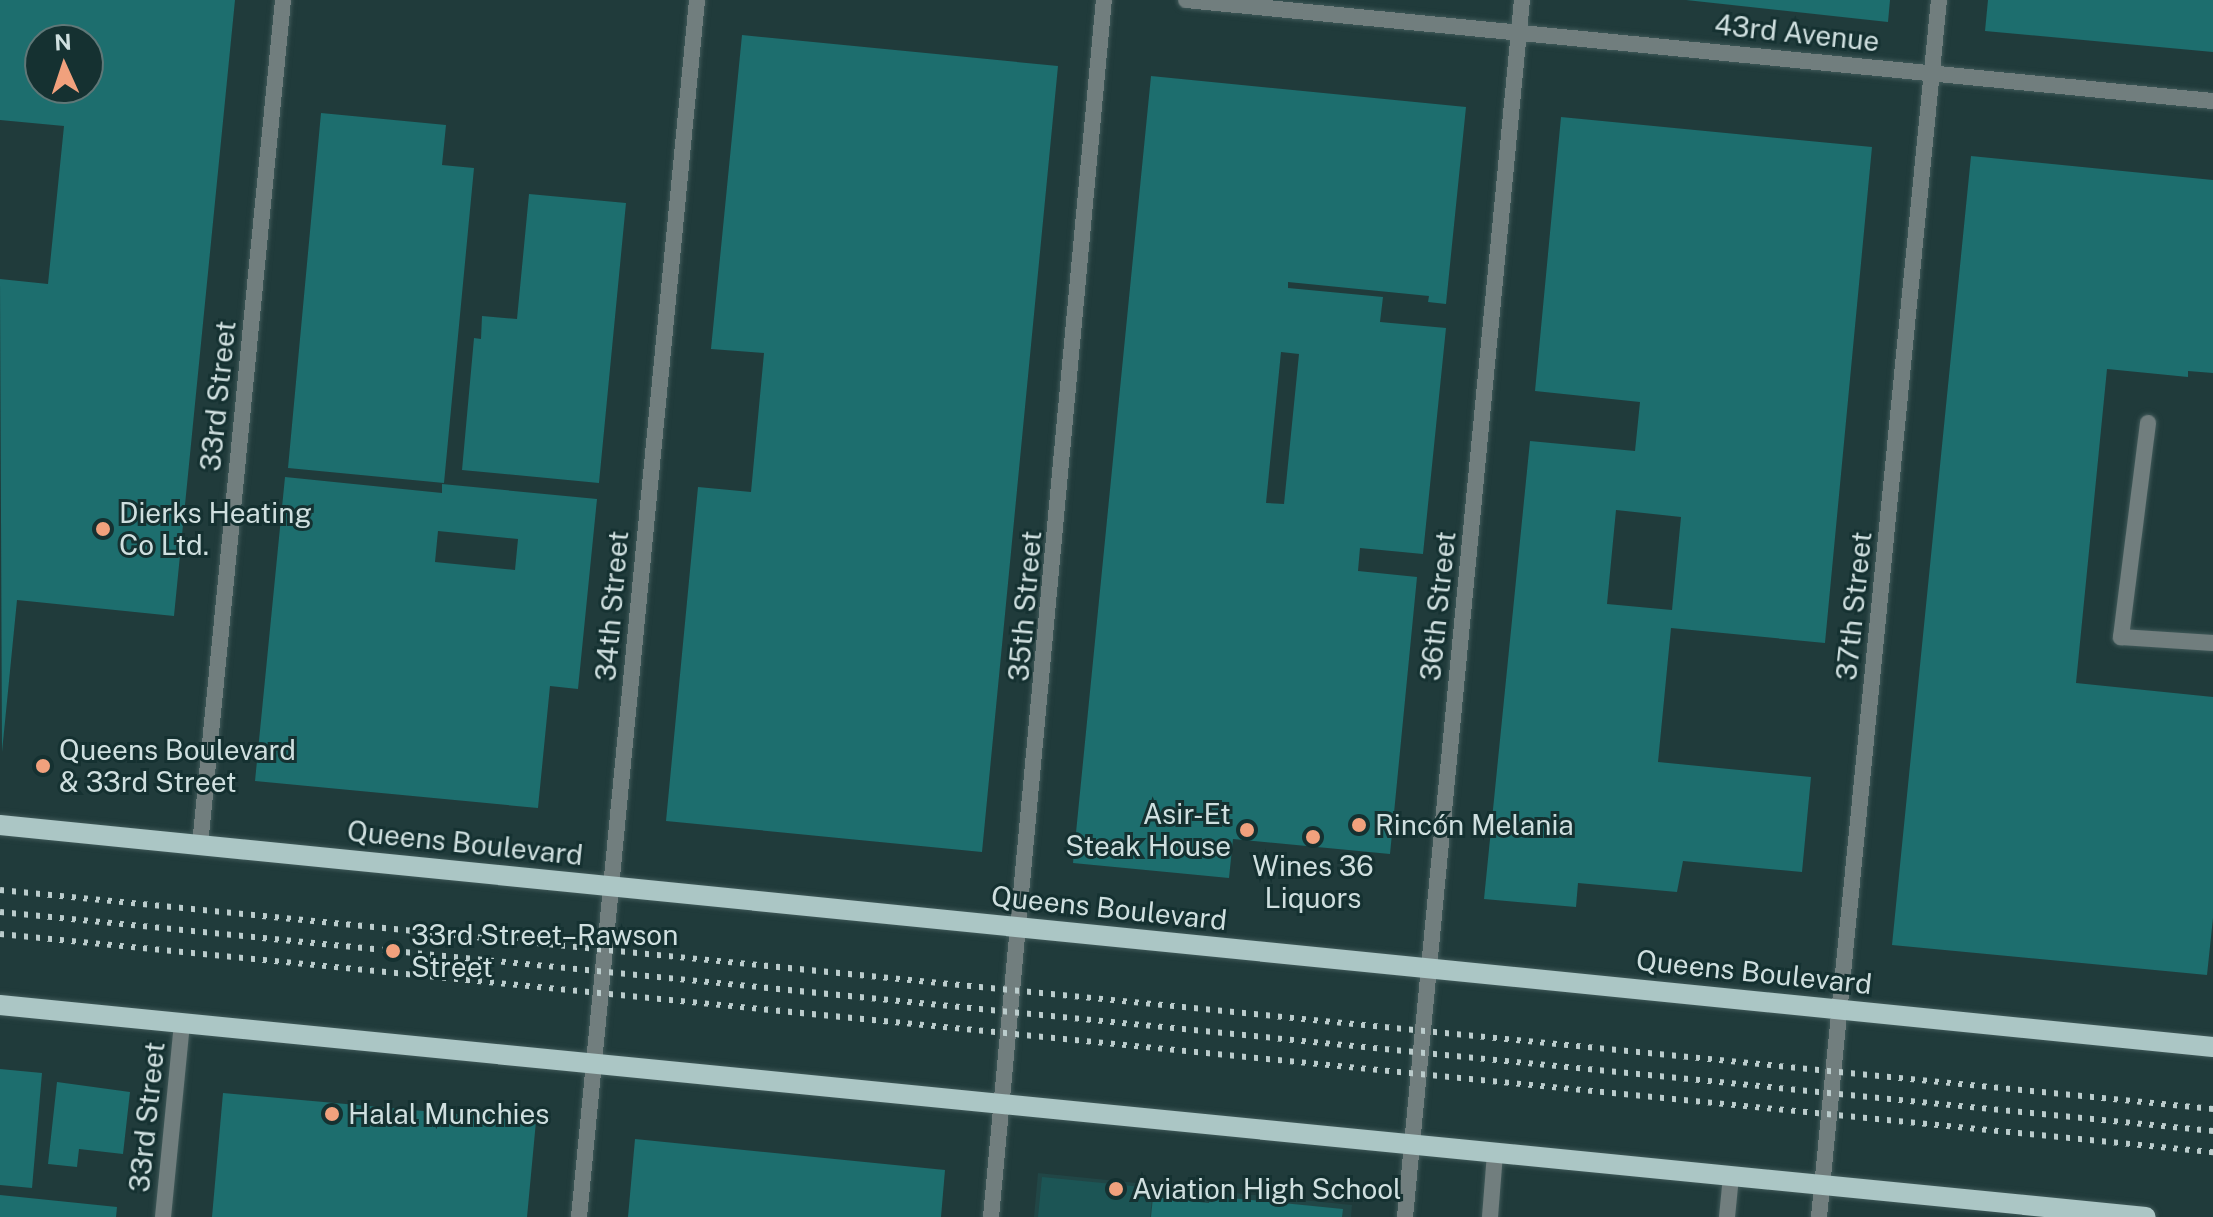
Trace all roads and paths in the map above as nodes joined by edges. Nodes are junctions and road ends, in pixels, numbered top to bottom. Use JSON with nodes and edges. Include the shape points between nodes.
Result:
{"nodes":[{"id":1,"x":283,"y":0,"type":"edge"},
{"id":2,"x":697,"y":0,"type":"edge"},
{"id":3,"x":1104,"y":0,"type":"edge"},
{"id":4,"x":1186,"y":0,"type":"edge"},
{"id":5,"x":1522,"y":0,"type":"edge"},
{"id":6,"x":1939,"y":0,"type":"edge"},
{"id":7,"x":1519,"y":32,"type":"junction"},
{"id":8,"x":1931,"y":72,"type":"junction"},
{"id":9,"x":2213,"y":101,"type":"edge"},
{"id":10,"x":2148,"y":423,"type":"dead end"},
{"id":11,"x":2213,"y":643,"type":"edge"},
{"id":12,"x":0,"y":825,"type":"edge"},
{"id":13,"x":200,"y":845,"type":"junction"},
{"id":14,"x":611,"y":885,"type":"junction"},
{"id":15,"x":1022,"y":927,"type":"junction"},
{"id":16,"x":1429,"y":968,"type":"junction"},
{"id":17,"x":0,"y":1005,"type":"edge"},
{"id":18,"x":1841,"y":1009,"type":"junction"},
{"id":19,"x":182,"y":1023,"type":"junction"},
{"id":20,"x":2213,"y":1047,"type":"edge"},
{"id":21,"x":594,"y":1063,"type":"junction"},
{"id":22,"x":1003,"y":1105,"type":"junction"},
{"id":23,"x":1412,"y":1145,"type":"junction"},
{"id":24,"x":1495,"y":1154,"type":"junction"},
{"id":25,"x":1731,"y":1176,"type":"junction"},
{"id":26,"x":1822,"y":1185,"type":"junction"},
{"id":27,"x":163,"y":1217,"type":"edge"},
{"id":28,"x":579,"y":1217,"type":"edge"},
{"id":29,"x":991,"y":1217,"type":"edge"},
{"id":30,"x":1405,"y":1217,"type":"edge"},
{"id":31,"x":1490,"y":1217,"type":"edge"},
{"id":32,"x":1727,"y":1217,"type":"edge"},
{"id":33,"x":1819,"y":1217,"type":"edge"},
{"id":34,"x":2146,"y":1217,"type":"edge"}],
"edges":[{"from":1,"to":13,"type":"street","name":"33rd Street"},
{"from":2,"to":14,"type":"street","name":"34th Street"},
{"from":3,"to":15,"type":"street","name":"35th Street"},
{"from":4,"to":7,"type":"street","name":"43rd Avenue"},
{"from":5,"to":7,"type":"street","name":"36th Street"},
{"from":6,"to":8,"type":"street","name":"37th Street"},
{"from":7,"to":8,"type":"street","name":"43rd Avenue"},
{"from":7,"to":16,"type":"street","name":"36th Street"},
{"from":8,"to":9,"type":"street","name":"43rd Avenue"},
{"from":8,"to":18,"type":"street","name":"37th Street"},
{"from":10,"to":11,"type":"street","via":[[2121,637]]},
{"from":12,"to":13,"type":"main road","name":"Queens Boulevard"},
{"from":13,"to":14,"type":"main road","name":"Queens Boulevard"},
{"from":14,"to":15,"type":"main road","name":"Queens Boulevard"},
{"from":14,"to":21,"type":"street","name":"34th Street"},
{"from":15,"to":16,"type":"main road","name":"Queens Boulevard"},
{"from":15,"to":22,"type":"street","name":"35th Street"},
{"from":16,"to":18,"type":"main road","name":"Queens Boulevard"},
{"from":16,"to":23,"type":"street","name":"36th Street"},
{"from":17,"to":19,"type":"main road"},
{"from":18,"to":20,"type":"main road","name":"Queens Boulevard"},
{"from":18,"to":26,"type":"street","name":"37th Street"},
{"from":19,"to":21,"type":"main road"},
{"from":19,"to":27,"type":"street","name":"33rd Street"},
{"from":21,"to":22,"type":"main road"},
{"from":21,"to":28,"type":"street","name":"34th Street"},
{"from":22,"to":23,"type":"main road"},
{"from":22,"to":29,"type":"street","name":"35th Street"},
{"from":23,"to":24,"type":"main road"},
{"from":23,"to":30,"type":"street","name":"36th Street"},
{"from":24,"to":25,"type":"main road"},
{"from":24,"to":31,"type":"street"},
{"from":25,"to":26,"type":"main road"},
{"from":25,"to":32,"type":"street"},
{"from":26,"to":33,"type":"street","name":"37th Street"},
{"from":26,"to":34,"type":"main road"}]}
